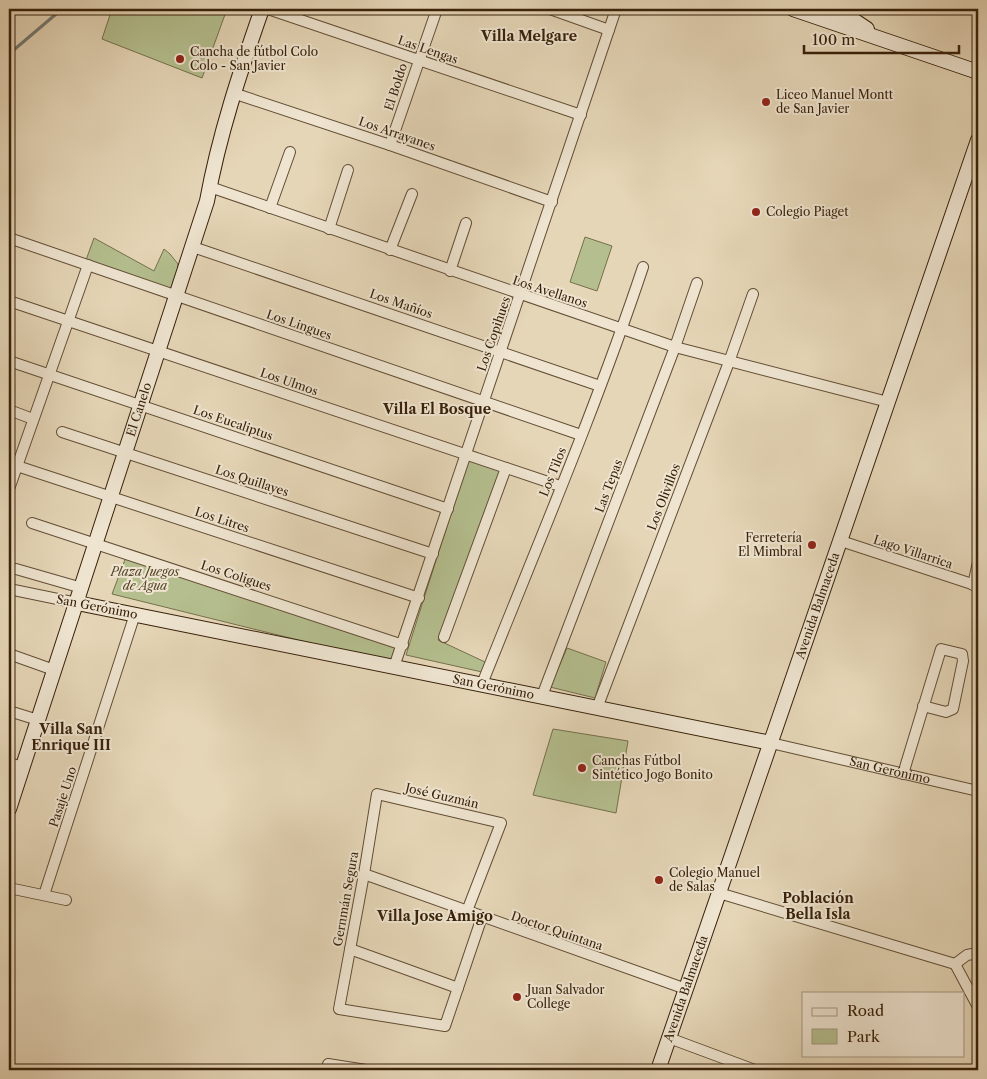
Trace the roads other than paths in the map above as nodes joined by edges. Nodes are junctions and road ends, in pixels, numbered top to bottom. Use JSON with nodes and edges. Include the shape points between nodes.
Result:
{"nodes":[{"id":1,"x":262,"y":9,"type":"edge"},
{"id":2,"x":268,"y":9,"type":"edge"},
{"id":3,"x":437,"y":9,"type":"edge"},
{"id":4,"x":550,"y":9,"type":"edge"},
{"id":5,"x":616,"y":9,"type":"edge"},
{"id":6,"x":793,"y":9,"type":"edge"},
{"id":7,"x":827,"y":9,"type":"edge"},
{"id":8,"x":609,"y":30,"type":"junction"},
{"id":9,"x":884,"y":41,"type":"junction"},
{"id":10,"x":418,"y":60,"type":"junction"},
{"id":11,"x":978,"y":72,"type":"edge"},
{"id":12,"x":233,"y":94,"type":"junction"},
{"id":13,"x":581,"y":115,"type":"junction"},
{"id":14,"x":978,"y":140,"type":"edge"},
{"id":15,"x":390,"y":145,"type":"junction"},
{"id":16,"x":290,"y":152,"type":"dead end"},
{"id":17,"x":348,"y":170,"type":"dead end"},
{"id":18,"x":210,"y":187,"type":"junction"},
{"id":19,"x":412,"y":194,"type":"dead end"},
{"id":20,"x":552,"y":202,"type":"junction"},
{"id":21,"x":270,"y":208,"type":"junction"},
{"id":22,"x":466,"y":223,"type":"dead end"},
{"id":23,"x":329,"y":229,"type":"junction"},
{"id":24,"x":9,"y":238,"type":"edge"},
{"id":25,"x":192,"y":247,"type":"junction"},
{"id":26,"x":390,"y":250,"type":"junction"},
{"id":27,"x":88,"y":265,"type":"junction"},
{"id":28,"x":643,"y":267,"type":"dead end"},
{"id":29,"x":450,"y":270,"type":"junction"},
{"id":30,"x":696,"y":283,"type":"dead end"},
{"id":31,"x":752,"y":294,"type":"dead end"},
{"id":32,"x":520,"y":295,"type":"junction"},
{"id":33,"x":177,"y":296,"type":"junction"},
{"id":34,"x":9,"y":301,"type":"edge"},
{"id":35,"x":68,"y":321,"type":"junction"},
{"id":36,"x":622,"y":328,"type":"junction"},
{"id":37,"x":675,"y":347,"type":"junction"},
{"id":38,"x":159,"y":351,"type":"junction"},
{"id":39,"x":502,"y":351,"type":"junction"},
{"id":40,"x":9,"y":361,"type":"edge"},
{"id":41,"x":729,"y":362,"type":"junction"},
{"id":42,"x":49,"y":375,"type":"junction"},
{"id":43,"x":600,"y":386,"type":"junction"},
{"id":44,"x":484,"y":402,"type":"junction"},
{"id":45,"x":888,"y":402,"type":"junction"},
{"id":46,"x":141,"y":406,"type":"junction"},
{"id":47,"x":9,"y":410,"type":"edge"},
{"id":48,"x":33,"y":418,"type":"junction"},
{"id":49,"x":62,"y":432,"type":"dead end"},
{"id":50,"x":581,"y":435,"type":"junction"},
{"id":51,"x":126,"y":452,"type":"junction"},
{"id":52,"x":467,"y":455,"type":"junction"},
{"id":53,"x":14,"y":466,"type":"edge"},
{"id":54,"x":506,"y":468,"type":"junction"},
{"id":55,"x":560,"y":486,"type":"junction"},
{"id":56,"x":9,"y":488,"type":"edge"},
{"id":57,"x":111,"y":497,"type":"junction"},
{"id":58,"x":448,"y":509,"type":"junction"},
{"id":59,"x":32,"y":523,"type":"dead end"},
{"id":60,"x":841,"y":541,"type":"junction"},
{"id":61,"x":96,"y":543,"type":"junction"},
{"id":62,"x":433,"y":554,"type":"junction"},
{"id":63,"x":978,"y":562,"type":"edge"},
{"id":64,"x":16,"y":569,"type":"dead end"},
{"id":65,"x":976,"y":585,"type":"edge"},
{"id":66,"x":82,"y":588,"type":"junction"},
{"id":67,"x":9,"y":589,"type":"edge"},
{"id":68,"x":418,"y":598,"type":"junction"},
{"id":69,"x":77,"y":602,"type":"junction"},
{"id":70,"x":135,"y":614,"type":"junction"},
{"id":71,"x":444,"y":637,"type":"dead end"},
{"id":72,"x":403,"y":645,"type":"junction"},
{"id":73,"x":9,"y":654,"type":"edge"},
{"id":74,"x":394,"y":667,"type":"junction"},
{"id":75,"x":54,"y":670,"type":"junction"},
{"id":76,"x":482,"y":684,"type":"junction"},
{"id":77,"x":542,"y":696,"type":"junction"},
{"id":78,"x":923,"y":706,"type":"junction"},
{"id":79,"x":597,"y":708,"type":"junction"},
{"id":80,"x":9,"y":710,"type":"edge"},
{"id":81,"x":38,"y":720,"type":"junction"},
{"id":82,"x":771,"y":743,"type":"junction"},
{"id":83,"x":9,"y":763,"type":"edge"},
{"id":84,"x":23,"y":767,"type":"junction"},
{"id":85,"x":903,"y":774,"type":"junction"},
{"id":86,"x":978,"y":791,"type":"edge"},
{"id":87,"x":377,"y":794,"type":"joint"},
{"id":88,"x":9,"y":809,"type":"edge"},
{"id":89,"x":364,"y":874,"type":"junction"},
{"id":90,"x":9,"y":888,"type":"edge"},
{"id":91,"x":719,"y":893,"type":"junction"},
{"id":92,"x":44,"y":895,"type":"junction"},
{"id":93,"x":66,"y":900,"type":"dead end"},
{"id":94,"x":467,"y":912,"type":"junction"},
{"id":95,"x":482,"y":917,"type":"junction"},
{"id":96,"x":350,"y":949,"type":"junction"},
{"id":97,"x":978,"y":953,"type":"edge"},
{"id":98,"x":955,"y":964,"type":"junction"},
{"id":99,"x":458,"y":988,"type":"junction"},
{"id":100,"x":686,"y":989,"type":"junction"},
{"id":101,"x":978,"y":1007,"type":"edge"},
{"id":102,"x":669,"y":1038,"type":"junction"},
{"id":103,"x":327,"y":1067,"type":"edge"},
{"id":104,"x":366,"y":1070,"type":"edge"},
{"id":105,"x":658,"y":1070,"type":"edge"},
{"id":106,"x":755,"y":1070,"type":"edge"}],
"edges":[{"from":1,"to":12,"type":"street","name":"El Canelo"},
{"from":2,"to":10,"type":"street","name":"Las Lengas"},
{"from":3,"to":10,"type":"street","name":"El Boldo"},
{"from":4,"to":8,"type":"street"},
{"from":5,"to":8,"type":"street","name":"Los Copihues"},
{"from":6,"to":9,"type":"street"},
{"from":7,"to":9,"type":"street","via":[[849,17]]},
{"from":8,"to":13,"type":"street","name":"Los Copihues"},
{"from":9,"to":11,"type":"street"},
{"from":10,"to":13,"type":"street","name":"Las Lengas"},
{"from":10,"to":15,"type":"street","name":"El Boldo"},
{"from":12,"to":15,"type":"street","name":"Los Arrayanes"},
{"from":12,"to":18,"type":"street","name":"El Canelo"},
{"from":13,"to":20,"type":"street","name":"Los Copihues"},
{"from":14,"to":45,"type":"street","name":"Avenida Balmaceda"},
{"from":15,"to":20,"type":"street","name":"Los Arrayanes"},
{"from":16,"to":21,"type":"street"},
{"from":17,"to":23,"type":"street"},
{"from":18,"to":21,"type":"street","name":"Los Avellanos"},
{"from":18,"to":25,"type":"street","name":"El Canelo"},
{"from":19,"to":26,"type":"street"},
{"from":20,"to":32,"type":"street","name":"Los Copihues"},
{"from":21,"to":23,"type":"street","name":"Los Avellanos"},
{"from":22,"to":29,"type":"street"},
{"from":23,"to":26,"type":"street","name":"Los Avellanos"},
{"from":24,"to":27,"type":"street","name":"Los Lingues"},
{"from":25,"to":33,"type":"street","name":"El Canelo"},
{"from":25,"to":39,"type":"street","name":"Los Mañíos"},
{"from":26,"to":29,"type":"street","name":"Los Avellanos"},
{"from":27,"to":33,"type":"street","name":"Los Lingues"},
{"from":27,"to":35,"type":"street"},
{"from":28,"to":36,"type":"street","name":"Los Tilos"},
{"from":29,"to":32,"type":"street","name":"Los Avellanos"},
{"from":30,"to":37,"type":"street","name":"Las Tepas"},
{"from":31,"to":41,"type":"street","name":"Los Olivillos"},
{"from":32,"to":36,"type":"street","name":"Los Avellanos"},
{"from":32,"to":39,"type":"street","name":"Los Copihues"},
{"from":33,"to":38,"type":"street","name":"El Canelo"},
{"from":33,"to":44,"type":"street","name":"Los Lingues"},
{"from":34,"to":35,"type":"street","name":"Los Ulmos"},
{"from":35,"to":38,"type":"street","name":"Los Ulmos"},
{"from":35,"to":42,"type":"street"},
{"from":36,"to":37,"type":"street","name":"Los Avellanos"},
{"from":36,"to":43,"type":"street","name":"Los Tilos"},
{"from":37,"to":41,"type":"street","name":"Los Avellanos"},
{"from":37,"to":77,"type":"street","name":"Las Tepas"},
{"from":38,"to":46,"type":"street","name":"El Canelo"},
{"from":38,"to":52,"type":"street","name":"Los Ulmos"},
{"from":39,"to":43,"type":"street","name":"Los Mañíos"},
{"from":39,"to":44,"type":"street","name":"Los Copihues"},
{"from":40,"to":42,"type":"street","name":"Los Eucaliptus"},
{"from":41,"to":45,"type":"street","name":"Los Avellanos"},
{"from":41,"to":79,"type":"street","name":"Los Olivillos"},
{"from":42,"to":46,"type":"street","name":"Los Eucaliptus"},
{"from":42,"to":48,"type":"street"},
{"from":43,"to":50,"type":"street","name":"Los Tilos"},
{"from":44,"to":50,"type":"street","name":"Los Lingues"},
{"from":44,"to":52,"type":"street","name":"Los Copihues"},
{"from":45,"to":60,"type":"street","name":"Avenida Balmaceda"},
{"from":46,"to":51,"type":"street","name":"El Canelo"},
{"from":46,"to":58,"type":"street","name":"Los Eucaliptus"},
{"from":47,"to":48,"type":"street"},
{"from":48,"to":53,"type":"street"},
{"from":49,"to":51,"type":"street","name":"Los Quillayes"},
{"from":50,"to":55,"type":"street","name":"Los Tilos"},
{"from":51,"to":57,"type":"street","name":"El Canelo"},
{"from":51,"to":62,"type":"street","name":"Los Quillayes"},
{"from":52,"to":54,"type":"street","name":"Los Ulmos"},
{"from":52,"to":58,"type":"street","name":"Los Copihues"},
{"from":53,"to":56,"type":"street"},
{"from":53,"to":57,"type":"street","name":"Los Litres"},
{"from":54,"to":55,"type":"street","name":"Los Ulmos"},
{"from":54,"to":71,"type":"street"},
{"from":55,"to":76,"type":"street","name":"Los Tilos"},
{"from":57,"to":61,"type":"street","name":"El Canelo"},
{"from":57,"to":68,"type":"street","name":"Los Litres"},
{"from":58,"to":62,"type":"street","name":"Los Copihues"},
{"from":59,"to":61,"type":"street","name":"Los Coligues"},
{"from":60,"to":65,"type":"street","name":"Lago Villarrica"},
{"from":60,"to":82,"type":"street","name":"Avenida Balmaceda"},
{"from":61,"to":66,"type":"street","name":"El Canelo"},
{"from":61,"to":72,"type":"street","name":"Los Coligues"},
{"from":62,"to":68,"type":"street","name":"Los Copihues"},
{"from":63,"to":65,"type":"street"},
{"from":64,"to":66,"type":"street"},
{"from":66,"to":69,"type":"street","name":"El Canelo"},
{"from":67,"to":69,"type":"street","name":"San Gerónimo"},
{"from":68,"to":72,"type":"street","name":"Los Copihues"},
{"from":69,"to":70,"type":"street","name":"San Gerónimo"},
{"from":69,"to":75,"type":"street","name":"El Canelo"},
{"from":70,"to":74,"type":"street","name":"San Gerónimo"},
{"from":70,"to":92,"type":"street","name":"Pasaje Uno"},
{"from":72,"to":74,"type":"street","name":"Los Copihues"},
{"from":73,"to":75,"type":"street"},
{"from":74,"to":76,"type":"street","name":"San Gerónimo"},
{"from":75,"to":81,"type":"street","name":"El Canelo"},
{"from":76,"to":77,"type":"street","name":"San Gerónimo"},
{"from":77,"to":79,"type":"street","name":"San Gerónimo"},
{"from":78,"to":78,"type":"street","via":[[946,712],[953,709],[962,654],[941,649]]},
{"from":78,"to":85,"type":"street"},
{"from":79,"to":82,"type":"street","name":"San Gerónimo"},
{"from":80,"to":81,"type":"street"},
{"from":81,"to":84,"type":"street","name":"El Canelo"},
{"from":82,"to":85,"type":"street","name":"San Gerónimo"},
{"from":82,"to":91,"type":"street","name":"Avenida Balmaceda"},
{"from":83,"to":84,"type":"street"},
{"from":84,"to":88,"type":"street","name":"El Canelo"},
{"from":85,"to":86,"type":"street","name":"San Gerónimo"},
{"from":87,"to":89,"type":"street","name":"Gernmán Segura"},
{"from":87,"to":94,"type":"street","name":"José Guzmán","via":[[501,823]]},
{"from":89,"to":94,"type":"street","name":"Doctor Quintana"},
{"from":89,"to":96,"type":"street","name":"Gernmán Segura"},
{"from":90,"to":92,"type":"street"},
{"from":91,"to":98,"type":"street"},
{"from":91,"to":100,"type":"street","name":"Avenida Balmaceda"},
{"from":92,"to":93,"type":"street"},
{"from":94,"to":95,"type":"street","name":"Doctor Quintana"},
{"from":95,"to":99,"type":"street"},
{"from":95,"to":100,"type":"street","name":"Doctor Quintana"},
{"from":96,"to":99,"type":"street"},
{"from":96,"to":99,"type":"street","name":"Gernmán Segura","via":[[339,1009],[445,1026]]},
{"from":97,"to":98,"type":"street","via":[[966,955]]},
{"from":98,"to":101,"type":"street"},
{"from":100,"to":102,"type":"street","name":"Avenida Balmaceda"},
{"from":102,"to":105,"type":"street","name":"Avenida Balmaceda"},
{"from":102,"to":106,"type":"street"},
{"from":103,"to":104,"type":"street"}]}
